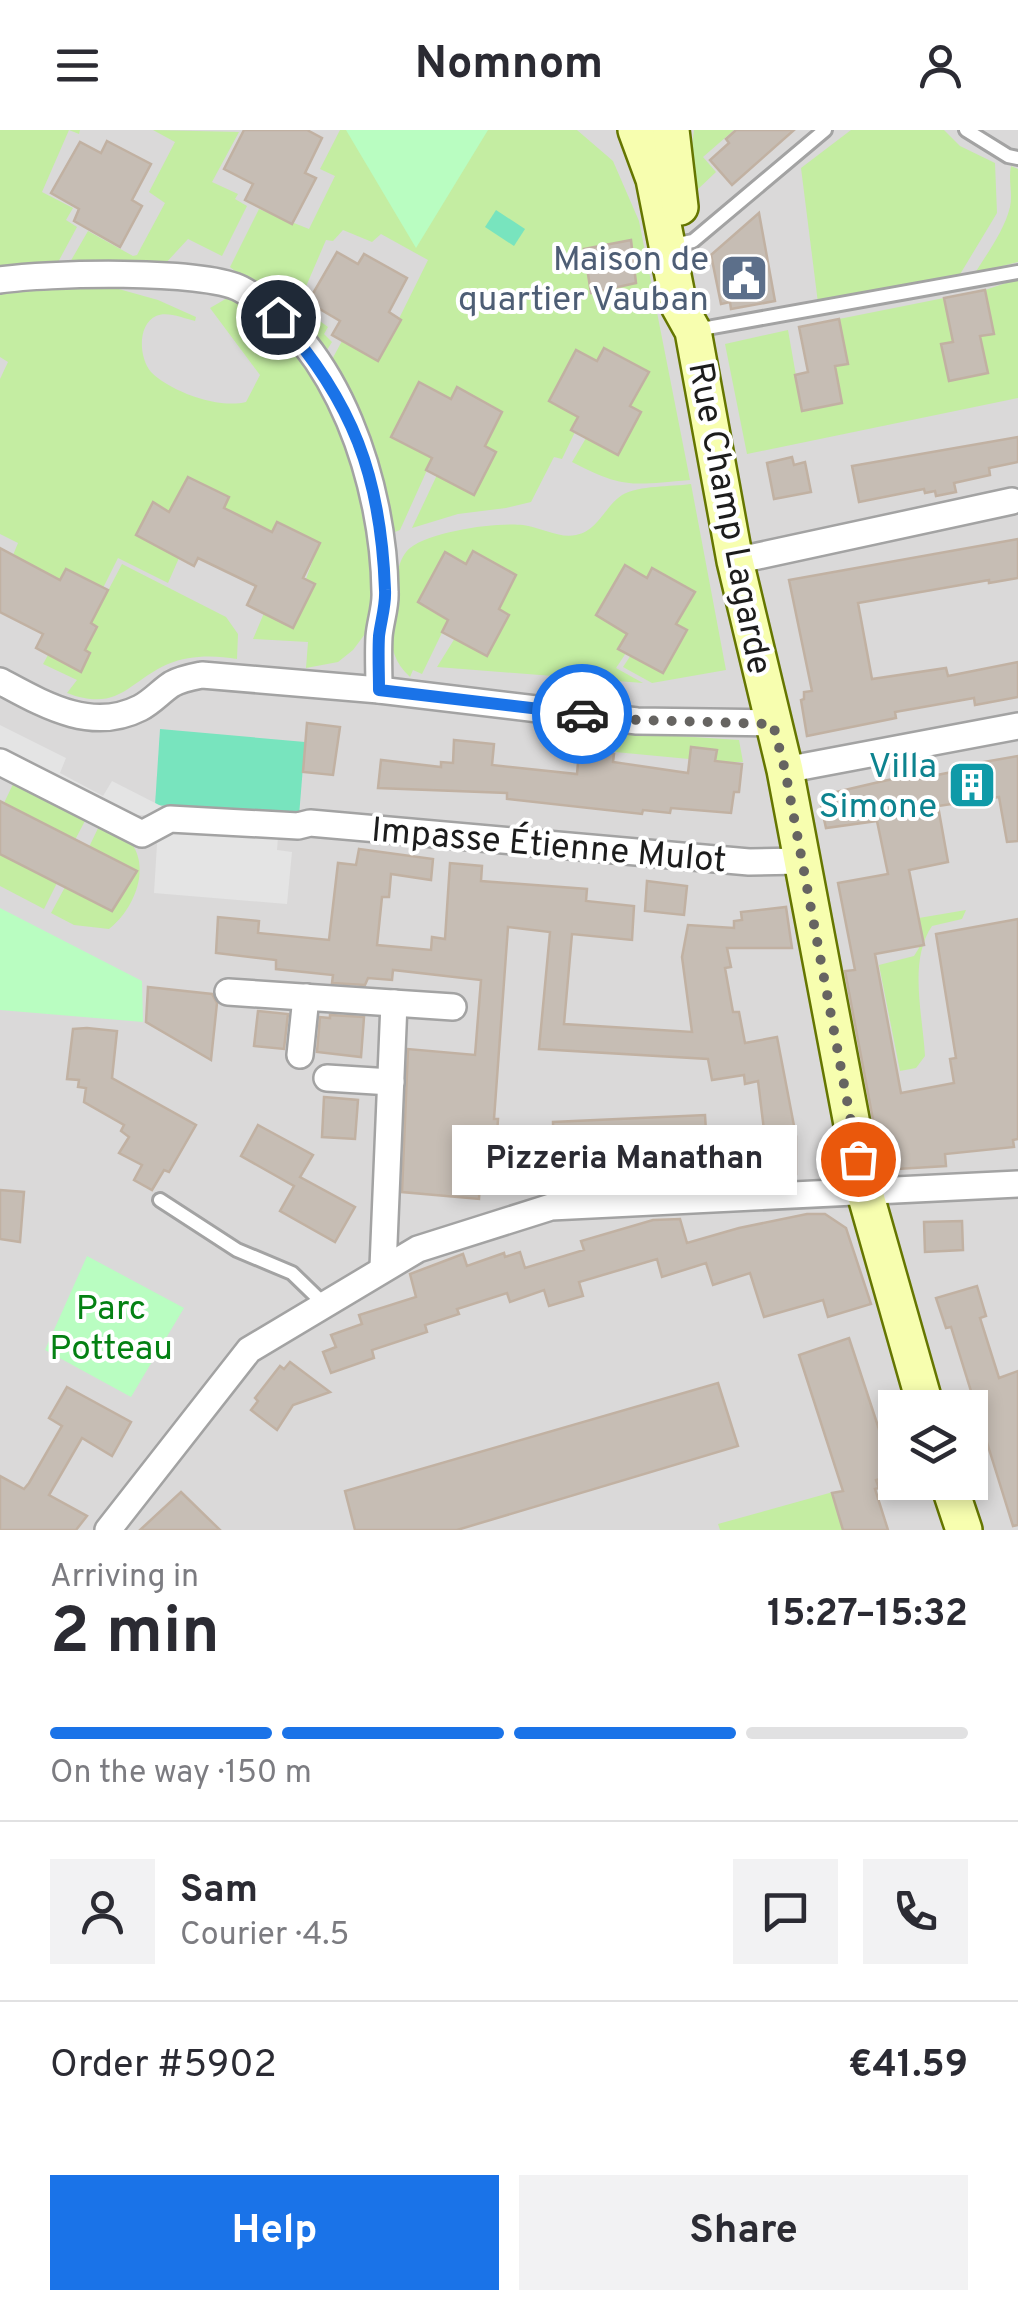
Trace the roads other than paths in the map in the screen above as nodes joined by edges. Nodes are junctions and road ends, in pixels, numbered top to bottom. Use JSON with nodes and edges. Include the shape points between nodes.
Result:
{"nodes":[{"id":1,"x":636,"y":130,"type":"edge"},
{"id":2,"x":671,"y":130,"type":"edge"},
{"id":3,"x":825,"y":130,"type":"edge"},
{"id":4,"x":966,"y":130,"type":"edge"},
{"id":5,"x":982,"y":134,"type":"edge"},
{"id":6,"x":1018,"y":158,"type":"edge"},
{"id":7,"x":677,"y":244,"type":"junction"},
{"id":8,"x":1018,"y":272,"type":"edge"},
{"id":9,"x":0,"y":280,"type":"edge"},
{"id":10,"x":693,"y":331,"type":"junction"},
{"id":11,"x":1012,"y":501,"type":"dead end"},
{"id":12,"x":735,"y":561,"type":"junction"},
{"id":13,"x":0,"y":682,"type":"edge"},
{"id":14,"x":379,"y":690,"type":"junction"},
{"id":15,"x":773,"y":724,"type":"junction"},
{"id":16,"x":1018,"y":726,"type":"edge"},
{"id":17,"x":0,"y":762,"type":"edge"},
{"id":18,"x":785,"y":770,"type":"junction"},
{"id":19,"x":801,"y":861,"type":"junction"},
{"id":20,"x":228,"y":992,"type":"dead end"},
{"id":21,"x":306,"y":997,"type":"junction"},
{"id":22,"x":394,"y":1003,"type":"junction"},
{"id":23,"x":453,"y":1008,"type":"dead end"},
{"id":24,"x":300,"y":1055,"type":"dead end"},
{"id":25,"x":327,"y":1078,"type":"dead end"},
{"id":26,"x":391,"y":1082,"type":"junction"},
{"id":27,"x":1018,"y":1184,"type":"edge"},
{"id":28,"x":864,"y":1193,"type":"junction"},
{"id":29,"x":160,"y":1200,"type":"dead end"},
{"id":30,"x":383,"y":1267,"type":"junction"},
{"id":31,"x":324,"y":1304,"type":"junction"},
{"id":32,"x":921,"y":1390,"type":"edge"},
{"id":33,"x":954,"y":1500,"type":"edge"},
{"id":34,"x":108,"y":1530,"type":"edge"},
{"id":35,"x":964,"y":1530,"type":"edge"}],
"edges":[{"from":1,"to":7,"type":"main road","name":"Rue Champ Lagarde"},
{"from":2,"to":7,"type":"main road","name":"Rue Champ Lagarde"},
{"from":3,"to":7,"type":"lane","via":[[693,240]]},
{"from":4,"to":5,"type":"lane"},
{"from":5,"to":6,"type":"lane"},
{"from":7,"to":10,"type":"main road","name":"Rue Champ Lagarde","via":[[679,306]]},
{"from":8,"to":10,"type":"lane"},
{"from":9,"to":14,"type":"street","via":[[71,274],[203,279],[239,287],[278,317],[320,368],[364,456],[386,595]]},
{"from":10,"to":12,"type":"main road","name":"Rue Champ Lagarde"},
{"from":11,"to":12,"type":"street"},
{"from":12,"to":15,"type":"main road","name":"Rue Champ Lagarde"},
{"from":13,"to":14,"type":"street","via":[[86,718],[142,707],[175,682],[202,674]]},
{"from":14,"to":15,"type":"street","via":[[637,720]]},
{"from":15,"to":18,"type":"main road","name":"Rue Champ Lagarde"},
{"from":16,"to":18,"type":"street"},
{"from":17,"to":19,"type":"street","name":"Impasse Étienne Mulot","via":[[142,834],[170,819],[310,822],[749,862]]},
{"from":18,"to":19,"type":"main road","name":"Rue Champ Lagarde"},
{"from":19,"to":28,"type":"main road","name":"Rue Champ Lagarde"},
{"from":20,"to":21,"type":"street"},
{"from":21,"to":22,"type":"street"},
{"from":21,"to":24,"type":"street"},
{"from":22,"to":23,"type":"street"},
{"from":22,"to":26,"type":"street"},
{"from":25,"to":26,"type":"street"},
{"from":26,"to":30,"type":"street"},
{"from":27,"to":28,"type":"street"},
{"from":28,"to":30,"type":"street","via":[[551,1207],[418,1249]]},
{"from":28,"to":32,"type":"main road","name":"Rue Champ Lagarde"},
{"from":29,"to":31,"type":"lane","via":[[237,1250],[292,1273]]},
{"from":30,"to":31,"type":"street"},
{"from":31,"to":34,"type":"street","via":[[249,1350]]},
{"from":33,"to":35,"type":"main road"}]}
